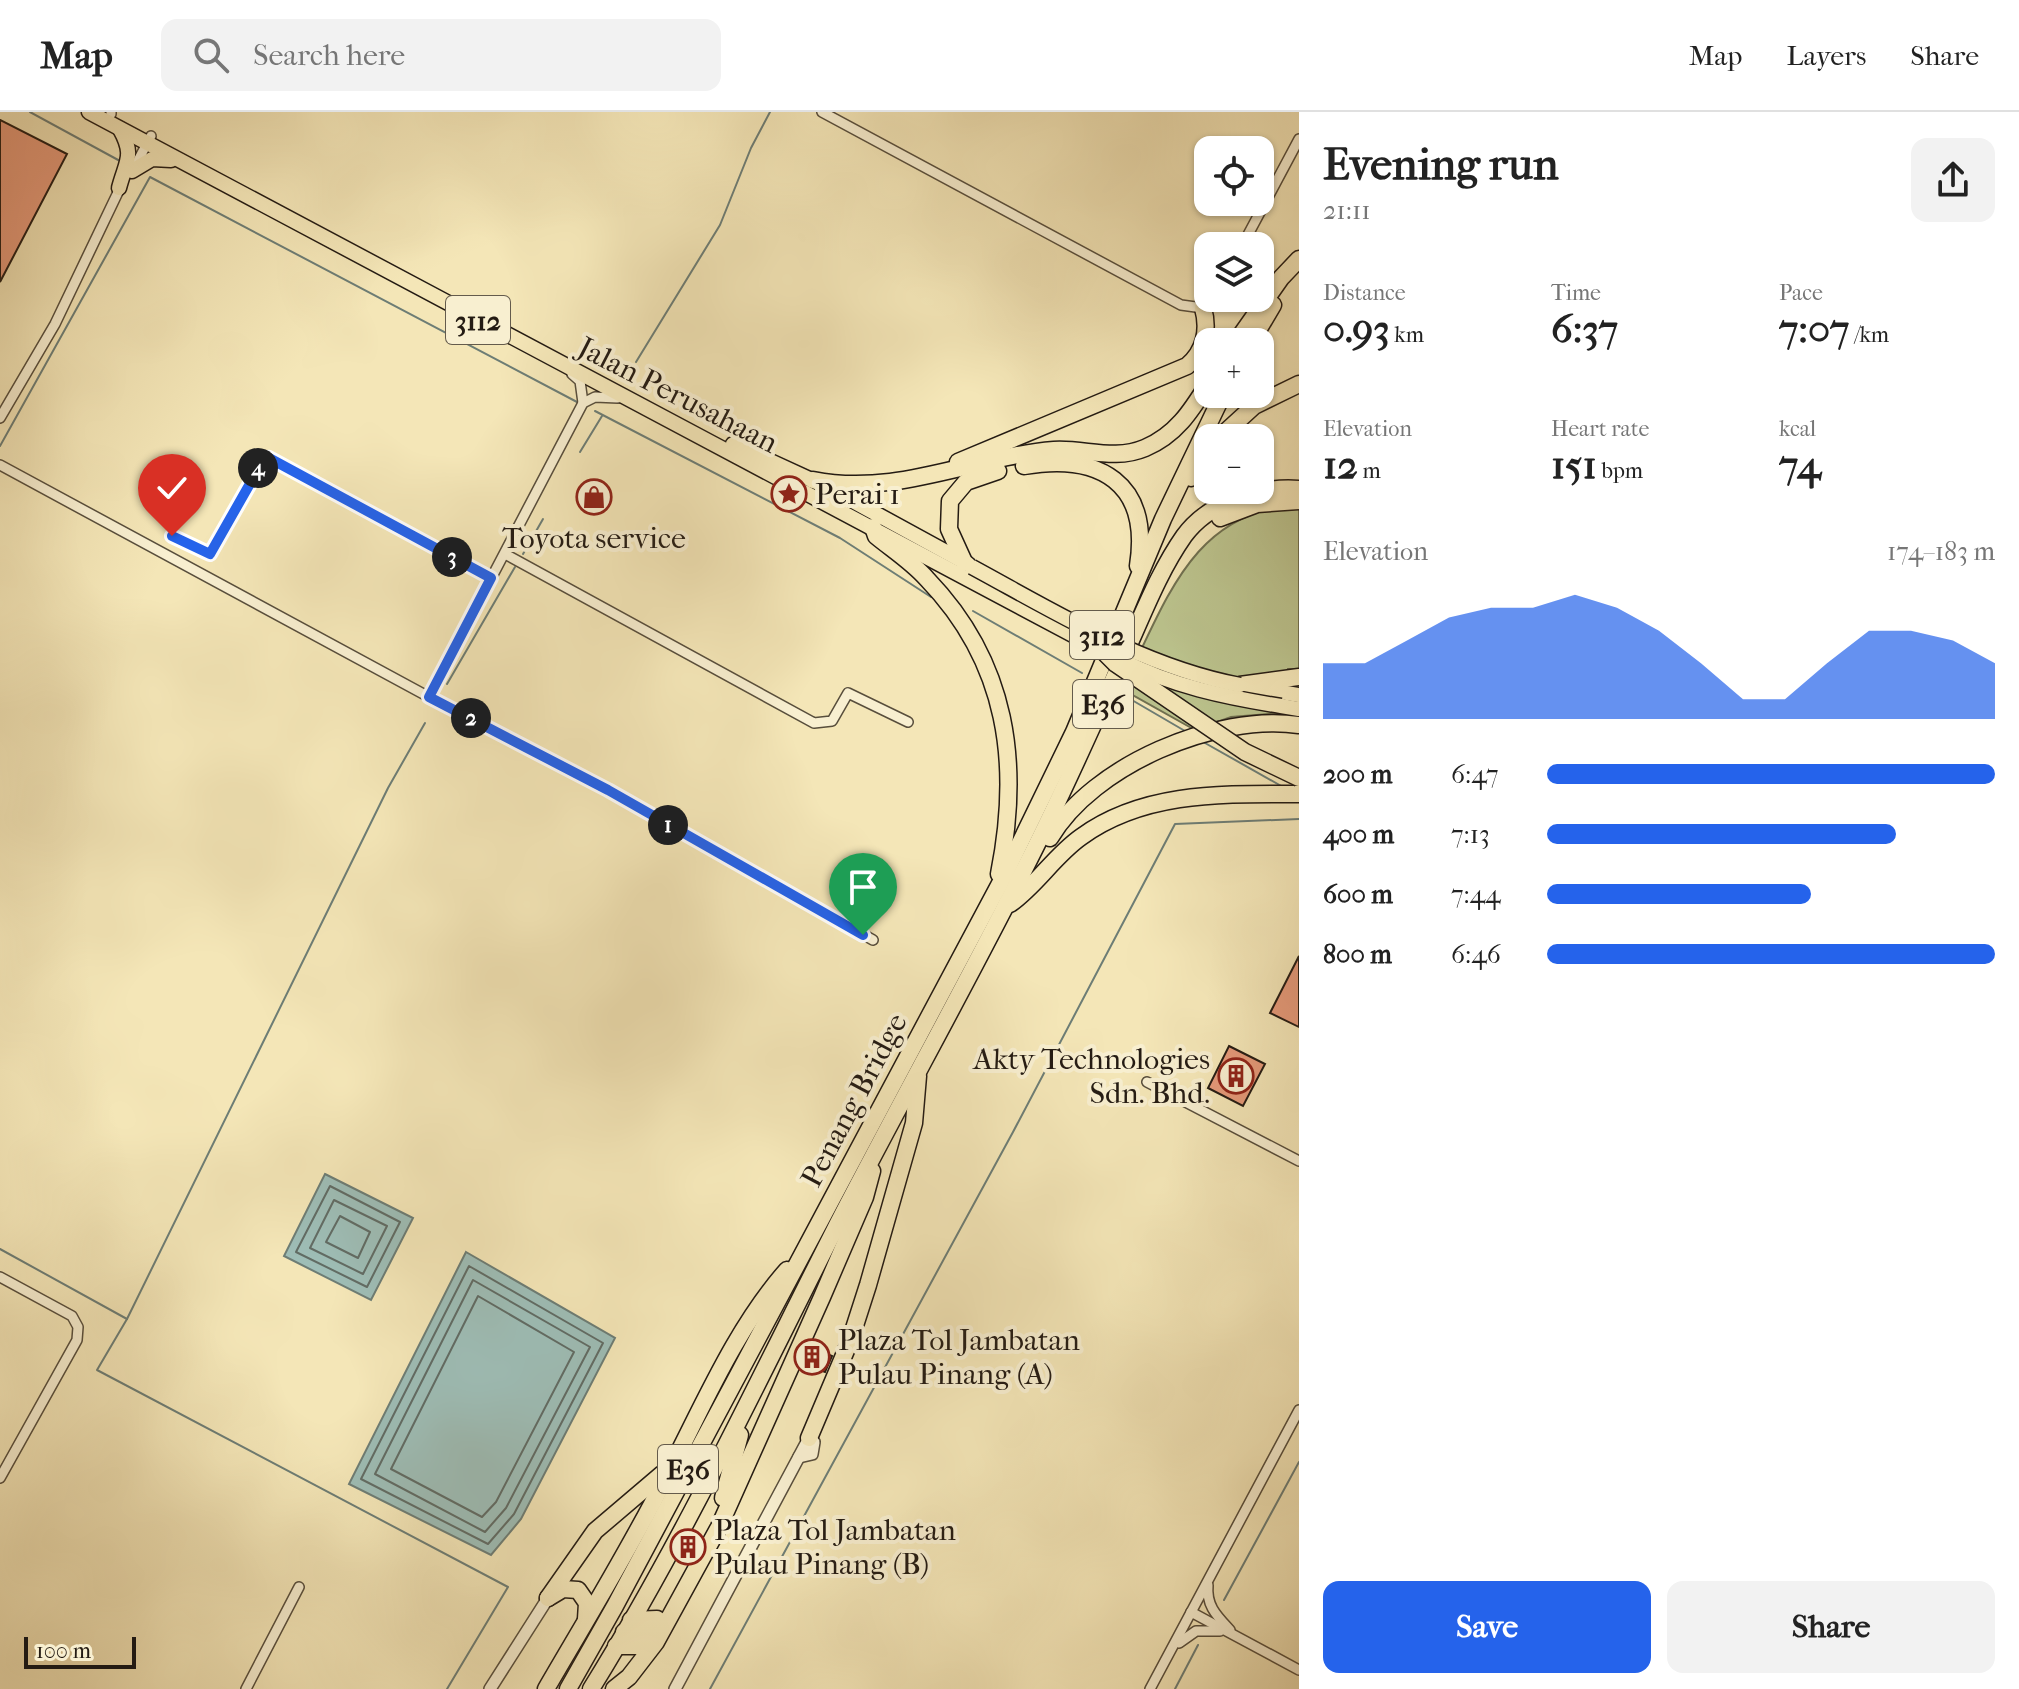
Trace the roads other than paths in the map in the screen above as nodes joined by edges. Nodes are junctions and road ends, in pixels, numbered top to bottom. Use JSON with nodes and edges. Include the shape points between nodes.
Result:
{"nodes":[{"id":1,"x":89,"y":112,"type":"edge"},
{"id":2,"x":822,"y":112,"type":"edge"},
{"id":3,"x":110,"y":113,"type":"edge"},
{"id":4,"x":120,"y":129,"type":"junction"},
{"id":5,"x":1299,"y":139,"type":"edge"},
{"id":6,"x":149,"y":140,"type":"junction"},
{"id":7,"x":179,"y":161,"type":"junction"},
{"id":8,"x":133,"y":166,"type":"junction"},
{"id":9,"x":119,"y":188,"type":"joint"},
{"id":10,"x":1249,"y":232,"type":"edge"},
{"id":11,"x":1299,"y":261,"type":"edge"},
{"id":12,"x":1194,"y":304,"type":"edge"},
{"id":13,"x":1208,"y":312,"type":"edge"},
{"id":14,"x":1246,"y":328,"type":"edge"},
{"id":15,"x":1259,"y":328,"type":"edge"},
{"id":16,"x":564,"y":366,"type":"junction"},
{"id":17,"x":1299,"y":384,"type":"edge"},
{"id":18,"x":625,"y":398,"type":"junction"},
{"id":19,"x":583,"y":403,"type":"junction"},
{"id":20,"x":1194,"y":404,"type":"edge"},
{"id":21,"x":1216,"y":408,"type":"edge"},
{"id":22,"x":0,"y":418,"type":"edge"},
{"id":23,"x":1234,"y":424,"type":"edge"},
{"id":24,"x":0,"y":465,"type":"edge"},
{"id":25,"x":1194,"y":474,"type":"edge"},
{"id":26,"x":932,"y":475,"type":"junction"},
{"id":27,"x":813,"y":480,"type":"junction"},
{"id":28,"x":1299,"y":489,"type":"edge"},
{"id":29,"x":1299,"y":501,"type":"edge"},
{"id":30,"x":1163,"y":519,"type":"junction"},
{"id":31,"x":873,"y":527,"type":"junction"},
{"id":32,"x":172,"y":536,"type":"dead end"},
{"id":33,"x":505,"y":554,"type":"junction"},
{"id":34,"x":1175,"y":554,"type":"junction"},
{"id":35,"x":968,"y":570,"type":"junction"},
{"id":36,"x":491,"y":578,"type":"junction"},
{"id":37,"x":1136,"y":584,"type":"junction"},
{"id":38,"x":1103,"y":651,"type":"junction"},
{"id":39,"x":1298,"y":683,"type":"edge"},
{"id":40,"x":1240,"y":685,"type":"junction"},
{"id":41,"x":429,"y":697,"type":"junction"},
{"id":42,"x":1282,"y":699,"type":"junction"},
{"id":43,"x":1299,"y":709,"type":"edge"},
{"id":44,"x":908,"y":722,"type":"dead end"},
{"id":45,"x":1299,"y":725,"type":"edge"},
{"id":46,"x":1299,"y":778,"type":"edge"},
{"id":47,"x":1299,"y":794,"type":"edge"},
{"id":48,"x":1032,"y":854,"type":"junction"},
{"id":49,"x":1000,"y":901,"type":"junction"},
{"id":50,"x":873,"y":940,"type":"dead end"},
{"id":51,"x":918,"y":1071,"type":"junction"},
{"id":52,"x":1147,"y":1082,"type":"dead end"},
{"id":53,"x":875,"y":1151,"type":"junction"},
{"id":54,"x":1299,"y":1161,"type":"edge"},
{"id":55,"x":807,"y":1248,"type":"junction"},
{"id":56,"x":0,"y":1277,"type":"edge"},
{"id":57,"x":1299,"y":1410,"type":"edge"},
{"id":58,"x":743,"y":1418,"type":"junction"},
{"id":59,"x":809,"y":1438,"type":"joint"},
{"id":60,"x":672,"y":1466,"type":"junction"},
{"id":61,"x":0,"y":1478,"type":"edge"},
{"id":62,"x":1211,"y":1576,"type":"junction"},
{"id":63,"x":299,"y":1587,"type":"dead end"},
{"id":64,"x":548,"y":1598,"type":"junction"},
{"id":65,"x":1191,"y":1612,"type":"junction"},
{"id":66,"x":586,"y":1620,"type":"junction"},
{"id":67,"x":659,"y":1628,"type":"junction"},
{"id":68,"x":624,"y":1633,"type":"junction"},
{"id":69,"x":1235,"y":1636,"type":"junction"},
{"id":70,"x":645,"y":1649,"type":"junction"},
{"id":71,"x":1167,"y":1658,"type":"junction"},
{"id":72,"x":1299,"y":1670,"type":"edge"},
{"id":73,"x":246,"y":1689,"type":"edge"},
{"id":74,"x":490,"y":1689,"type":"edge"},
{"id":75,"x":546,"y":1689,"type":"edge"},
{"id":76,"x":568,"y":1689,"type":"edge"},
{"id":77,"x":591,"y":1689,"type":"edge"},
{"id":78,"x":604,"y":1689,"type":"edge"},
{"id":79,"x":614,"y":1689,"type":"edge"},
{"id":80,"x":675,"y":1689,"type":"edge"},
{"id":81,"x":1150,"y":1689,"type":"edge"}],
"edges":[{"from":1,"to":4,"type":"main road","name":"Jalan Perusahaan","number":"3112"},
{"from":2,"to":12,"type":"street","via":[[1181,305]]},
{"from":3,"to":6,"type":"main road","name":"Jalan Perusahaan","number":"3112"},
{"from":4,"to":6,"type":"main road","name":"Jalan Perusahaan","number":"3112"},
{"from":4,"to":8,"type":"main road"},
{"from":5,"to":10,"type":"street"},
{"from":6,"to":7,"type":"main road","name":"Jalan Perusahaan","number":"3112"},
{"from":6,"to":8,"type":"street"},
{"from":6,"to":27,"type":"main road","name":"Jalan Perusahaan","number":"3112","via":[[710,432]]},
{"from":7,"to":8,"type":"main road","via":[[152,159]]},
{"from":7,"to":16,"type":"main road","name":"Jalan Perusahaan","number":"3112"},
{"from":8,"to":9,"type":"main road"},
{"from":9,"to":22,"type":"street","via":[[55,324]]},
{"from":11,"to":14,"type":"highway"},
{"from":11,"to":15,"type":"highway"},
{"from":13,"to":26,"type":"highway","via":[[1206,335],[1187,366]]},
{"from":16,"to":18,"type":"main road","name":"Jalan Perusahaan","number":"3112"},
{"from":16,"to":19,"type":"street","via":[[580,381]]},
{"from":17,"to":23,"type":"highway","via":[[1275,393]]},
{"from":18,"to":19,"type":"street","via":[[595,397]]},
{"from":18,"to":31,"type":"main road","name":"Jalan Perusahaan","number":"3112"},
{"from":19,"to":33,"type":"street"},
{"from":20,"to":26,"type":"highway","via":[[1176,430],[1137,451],[1047,451]]},
{"from":21,"to":30,"type":"highway","name":"Penang Bridge","number":"E36"},
{"from":24,"to":41,"type":"street"},
{"from":25,"to":30,"type":"highway"},
{"from":26,"to":27,"type":"highway","via":[[868,485]]},
{"from":27,"to":35,"type":"main road","name":"Jalan Perusahaan","number":"3112"},
{"from":28,"to":34,"type":"highway","via":[[1263,490],[1230,502],[1195,525]]},
{"from":29,"to":34,"type":"highway","via":[[1257,504],[1232,513]]},
{"from":30,"to":37,"type":"highway","name":"Penang Bridge","number":"E36"},
{"from":31,"to":35,"type":"main road","name":"Jalan Perusahaan","number":"3112"},
{"from":31,"to":49,"type":"highway","via":[[876,536],[952,606],[995,687],[1007,742],[1009,798]]},
{"from":32,"to":36,"type":"street","via":[[210,554],[269,458]]},
{"from":33,"to":36,"type":"street"},
{"from":33,"to":44,"type":"street","via":[[814,723],[832,721],[848,693]]},
{"from":34,"to":48,"type":"highway","name":"Penang Bridge","number":"E36"},
{"from":35,"to":37,"type":"highway","via":[[947,516],[962,485],[1017,467],[1076,463],[1103,471],[1132,500],[1140,537]]},
{"from":35,"to":38,"type":"main road","name":"Jalan Perusahaan","number":"3112"},
{"from":35,"to":40,"type":"main road","name":"Jalan Perusahaan","number":"3112","bridge":true,"via":[[1137,653]]},
{"from":36,"to":41,"type":"street"},
{"from":37,"to":49,"type":"highway","name":"Penang Bridge","number":"E36"},
{"from":38,"to":42,"type":"main road","name":"Jalan Perusahaan","number":"3112","bridge":true,"via":[[1179,685]]},
{"from":38,"to":46,"type":"highway","bridge":true,"via":[[1245,752]]},
{"from":39,"to":40,"type":"highway"},
{"from":39,"to":42,"type":"main road","name":"Jalan Perusahaan","number":"3112"},
{"from":40,"to":42,"type":"main road","name":"Jalan Perusahaan","number":"3112"},
{"from":41,"to":50,"type":"street","via":[[608,790]]},
{"from":42,"to":43,"type":"main road","name":"Jalan Perusahaan","number":"3112"},
{"from":45,"to":48,"type":"highway","via":[[1230,726],[1132,763],[1089,791],[1044,848]]},
{"from":47,"to":49,"type":"highway","via":[[1187,797],[1141,807],[1093,829],[1021,896]]},
{"from":48,"to":49,"type":"highway","name":"Penang Bridge","number":"E36"},
{"from":49,"to":51,"type":"highway","name":"Penang Bridge","number":"E36"},
{"from":49,"to":55,"type":"highway","name":"Penang Bridge","number":"E36"},
{"from":51,"to":53,"type":"highway","name":"Penang Bridge","number":"E36"},
{"from":51,"to":59,"type":"highway","via":[[914,1123],[868,1285]]},
{"from":52,"to":54,"type":"street"},
{"from":53,"to":58,"type":"highway","name":"Penang Bridge","number":"E36"},
{"from":53,"to":79,"type":"highway","name":"Penang Bridge","number":"E36","via":[[865,1197],[724,1517],[664,1630]]},
{"from":55,"to":60,"type":"highway","via":[[767,1294]]},
{"from":55,"to":76,"type":"highway","name":"Penang Bridge","number":"E36"},
{"from":56,"to":61,"type":"street","via":[[72,1316],[78,1327],[77,1340]]},
{"from":57,"to":62,"type":"street"},
{"from":58,"to":67,"type":"highway","via":[[725,1494]]},
{"from":58,"to":68,"type":"highway","name":"Penang Bridge","number":"E36"},
{"from":59,"to":80,"type":"street"},
{"from":60,"to":64,"type":"highway","via":[[595,1531]]},
{"from":60,"to":66,"type":"highway"},
{"from":62,"to":65,"type":"street"},
{"from":62,"to":69,"type":"street","via":[[1208,1602]]},
{"from":63,"to":73,"type":"street"},
{"from":64,"to":66,"type":"highway","via":[[563,1589],[578,1590],[587,1603]]},
{"from":64,"to":74,"type":"street"},
{"from":65,"to":69,"type":"street"},
{"from":65,"to":71,"type":"street"},
{"from":66,"to":75,"type":"highway"},
{"from":67,"to":68,"type":"highway","via":[[657,1619]]},
{"from":67,"to":70,"type":"highway"},
{"from":68,"to":70,"type":"highway"},
{"from":68,"to":77,"type":"highway","name":"Penang Bridge","number":"E36"},
{"from":69,"to":71,"type":"street","via":[[1196,1631]]},
{"from":69,"to":72,"type":"street"},
{"from":70,"to":78,"type":"highway"},
{"from":71,"to":81,"type":"street"}]}
